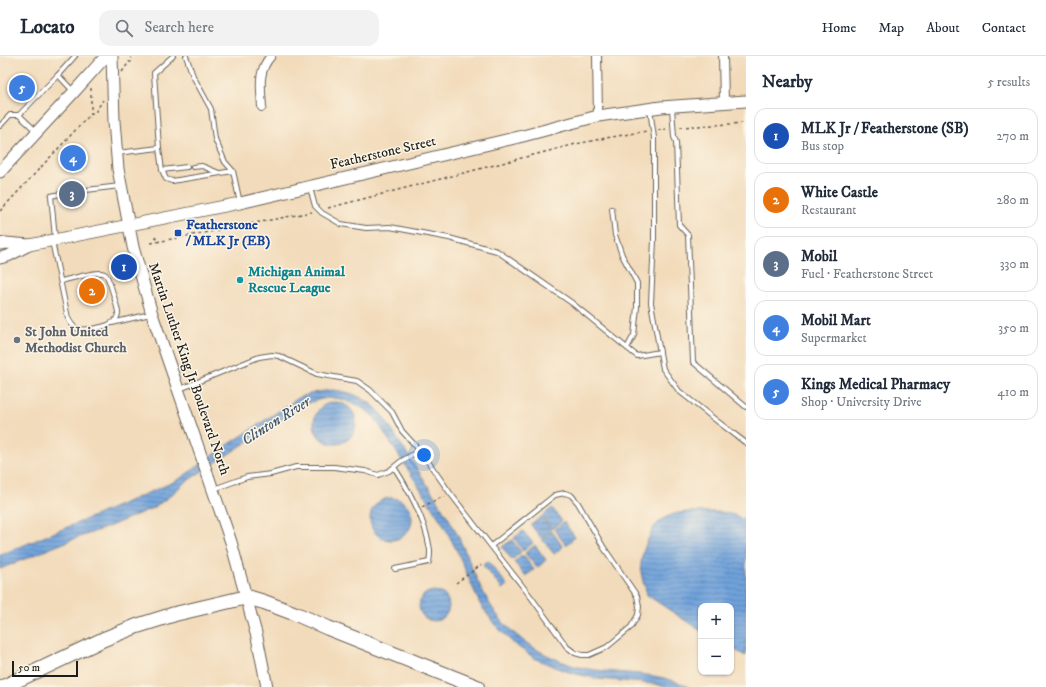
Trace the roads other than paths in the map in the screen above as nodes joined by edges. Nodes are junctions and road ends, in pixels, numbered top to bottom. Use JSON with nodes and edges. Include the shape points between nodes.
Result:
{"nodes":[{"id":1,"x":75,"y":56,"type":"edge"},
{"id":2,"x":106,"y":56,"type":"edge"},
{"id":3,"x":112,"y":56,"type":"edge"},
{"id":4,"x":173,"y":56,"type":"edge"},
{"id":5,"x":186,"y":56,"type":"edge"},
{"id":6,"x":271,"y":56,"type":"edge"},
{"id":7,"x":597,"y":56,"type":"edge"},
{"id":8,"x":723,"y":56,"type":"edge"},
{"id":9,"x":58,"y":75,"type":"junction"},
{"id":10,"x":74,"y":92,"type":"junction"},
{"id":11,"x":746,"y":101,"type":"edge"},
{"id":12,"x":724,"y":102,"type":"junction"},
{"id":13,"x":672,"y":106,"type":"junction"},
{"id":14,"x":262,"y":107,"type":"dead end"},
{"id":15,"x":650,"y":108,"type":"junction"},
{"id":16,"x":19,"y":115,"type":"junction"},
{"id":17,"x":598,"y":116,"type":"junction"},
{"id":18,"x":0,"y":126,"type":"edge"},
{"id":19,"x":37,"y":132,"type":"junction"},
{"id":20,"x":159,"y":148,"type":"junction"},
{"id":21,"x":117,"y":153,"type":"junction"},
{"id":22,"x":187,"y":167,"type":"dead end"},
{"id":23,"x":193,"y":167,"type":"dead end"},
{"id":24,"x":162,"y":170,"type":"junction"},
{"id":25,"x":233,"y":171,"type":"junction"},
{"id":26,"x":0,"y":172,"type":"edge"},
{"id":27,"x":220,"y":174,"type":"junction"},
{"id":28,"x":121,"y":186,"type":"junction"},
{"id":29,"x":310,"y":186,"type":"junction"},
{"id":30,"x":78,"y":191,"type":"dead end"},
{"id":31,"x":65,"y":193,"type":"dead end"},
{"id":32,"x":240,"y":203,"type":"junction"},
{"id":33,"x":612,"y":209,"type":"dead end"},
{"id":34,"x":128,"y":225,"type":"junction"},
{"id":35,"x":54,"y":240,"type":"junction"},
{"id":36,"x":0,"y":244,"type":"edge"},
{"id":37,"x":29,"y":245,"type":"junction"},
{"id":38,"x":0,"y":258,"type":"edge"},
{"id":39,"x":61,"y":281,"type":"junction"},
{"id":40,"x":152,"y":314,"type":"junction"},
{"id":41,"x":112,"y":324,"type":"junction"},
{"id":42,"x":627,"y":348,"type":"junction"},
{"id":43,"x":660,"y":352,"type":"junction"},
{"id":44,"x":179,"y":390,"type":"junction"},
{"id":45,"x":746,"y":407,"type":"edge"},
{"id":46,"x":746,"y":443,"type":"edge"},
{"id":47,"x":420,"y":450,"type":"junction"},
{"id":48,"x":394,"y":467,"type":"junction"},
{"id":49,"x":213,"y":488,"type":"junction"},
{"id":50,"x":491,"y":546,"type":"junction"},
{"id":51,"x":395,"y":569,"type":"dead end"},
{"id":52,"x":246,"y":597,"type":"junction"},
{"id":53,"x":3,"y":687,"type":"edge"},
{"id":54,"x":267,"y":687,"type":"edge"},
{"id":55,"x":477,"y":687,"type":"edge"}],
"edges":[{"from":1,"to":9,"type":"lane"},
{"from":2,"to":10,"type":"main road"},
{"from":3,"to":21,"type":"main road","name":"Martin Luther King Jr Boulevard North"},
{"from":4,"to":20,"type":"lane","via":[[154,74]]},
{"from":5,"to":25,"type":"lane","via":[[193,76],[212,109],[215,139],[225,162]]},
{"from":6,"to":14,"type":"street","via":[[261,73]]},
{"from":7,"to":17,"type":"street"},
{"from":8,"to":12,"type":"street"},
{"from":9,"to":10,"type":"lane"},
{"from":9,"to":16,"type":"lane"},
{"from":10,"to":19,"type":"main road"},
{"from":11,"to":12,"type":"main road","name":"Featherstone Street"},
{"from":12,"to":13,"type":"main road","name":"Featherstone Street"},
{"from":13,"to":15,"type":"main road","name":"Featherstone Street"},
{"from":13,"to":45,"type":"lane","via":[[679,225],[688,235],[693,362]]},
{"from":15,"to":17,"type":"main road","name":"Featherstone Street"},
{"from":15,"to":43,"type":"lane","via":[[654,138],[651,303]]},
{"from":16,"to":18,"type":"lane","via":[[10,115]]},
{"from":16,"to":19,"type":"lane"},
{"from":17,"to":29,"type":"main road","name":"Featherstone Street"},
{"from":19,"to":26,"type":"main road"},
{"from":20,"to":21,"type":"lane"},
{"from":20,"to":24,"type":"lane"},
{"from":21,"to":28,"type":"main road","name":"Martin Luther King Jr Boulevard North"},
{"from":22,"to":24,"type":"lane"},
{"from":23,"to":27,"type":"lane","via":[[202,166]]},
{"from":24,"to":27,"type":"lane","via":[[166,179],[172,181]]},
{"from":25,"to":27,"type":"lane"},
{"from":25,"to":32,"type":"lane"},
{"from":28,"to":30,"type":"lane"},
{"from":28,"to":34,"type":"main road","name":"Martin Luther King Jr Boulevard North"},
{"from":29,"to":32,"type":"main road","name":"Featherstone Street"},
{"from":29,"to":42,"type":"lane","via":[[315,206],[341,224],[366,228],[390,227],[449,238],[497,251],[572,303]]},
{"from":31,"to":35,"type":"lane","via":[[51,196]]},
{"from":32,"to":34,"type":"main road","name":"Featherstone Street"},
{"from":33,"to":42,"type":"lane","via":[[615,235],[636,283],[638,308],[634,335]]},
{"from":34,"to":35,"type":"main road","name":"Featherstone Street"},
{"from":34,"to":40,"type":"main road","name":"Martin Luther King Jr Boulevard North"},
{"from":35,"to":37,"type":"main road","name":"Featherstone Street"},
{"from":35,"to":39,"type":"lane"},
{"from":36,"to":37,"type":"main road","name":"Featherstone Street"},
{"from":37,"to":38,"type":"main road","name":"Featherstone Street"},
{"from":39,"to":41,"type":"lane","via":[[68,318],[76,329],[94,329]]},
{"from":39,"to":41,"type":"lane","via":[[96,273],[106,275],[118,314]]},
{"from":40,"to":41,"type":"lane"},
{"from":40,"to":44,"type":"main road","name":"Martin Luther King Jr Boulevard North"},
{"from":42,"to":43,"type":"lane","via":[[637,356]]},
{"from":43,"to":46,"type":"lane","via":[[663,369],[679,391]]},
{"from":44,"to":47,"type":"lane","via":[[259,357],[279,356],[317,374],[356,381],[370,390],[392,412],[402,431]]},
{"from":44,"to":49,"type":"main road","name":"Martin Luther King Jr Boulevard North"},
{"from":47,"to":48,"type":"lane"},
{"from":47,"to":50,"type":"lane"},
{"from":48,"to":49,"type":"lane","via":[[378,475],[334,467],[296,467],[247,477]]},
{"from":48,"to":51,"type":"lane","via":[[416,509],[427,536],[430,552],[429,562]]},
{"from":49,"to":52,"type":"main road","name":"Martin Luther King Jr Boulevard North"},
{"from":50,"to":50,"type":"lane","via":[[567,647],[576,653],[589,655],[607,647],[631,627],[638,615],[637,596],[571,495],[555,495]]},
{"from":52,"to":53,"type":"highway","via":[[137,626]]},
{"from":52,"to":54,"type":"main road","name":"Martin Luther King Jr Boulevard North"},
{"from":52,"to":55,"type":"highway","via":[[296,614]]}]}
